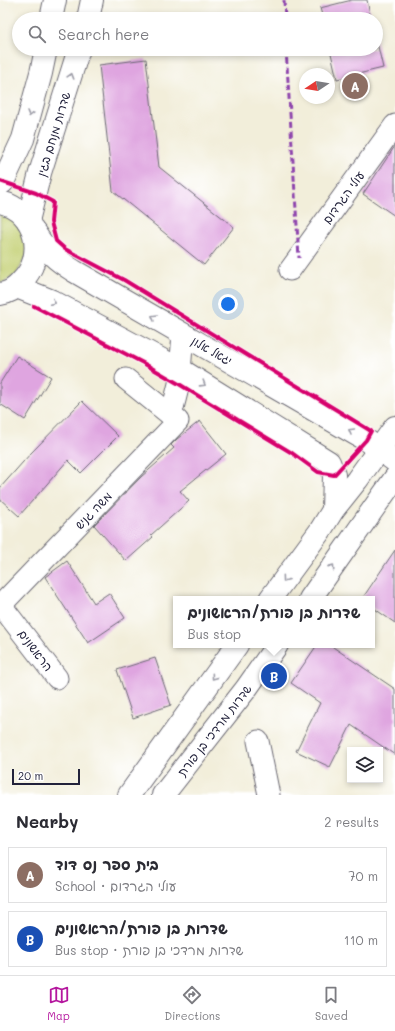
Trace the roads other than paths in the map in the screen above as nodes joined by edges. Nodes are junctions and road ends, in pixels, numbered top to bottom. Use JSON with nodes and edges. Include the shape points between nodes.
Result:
{"nodes":[{"id":1,"x":55,"y":0,"type":"edge"},
{"id":2,"x":92,"y":0,"type":"edge"},
{"id":3,"x":52,"y":12,"type":"edge"},
{"id":4,"x":89,"y":12,"type":"edge"},
{"id":5,"x":45,"y":56,"type":"edge"},
{"id":6,"x":77,"y":56,"type":"edge"},
{"id":7,"x":395,"y":125,"type":"edge"},
{"id":8,"x":0,"y":184,"type":"edge"},
{"id":9,"x":0,"y":202,"type":"edge"},
{"id":10,"x":32,"y":227,"type":"junction"},
{"id":11,"x":290,"y":270,"type":"dead end"},
{"id":12,"x":8,"y":290,"type":"edge"},
{"id":13,"x":183,"y":334,"type":"junction"},
{"id":14,"x":181,"y":370,"type":"junction"},
{"id":15,"x":126,"y":379,"type":"dead end"},
{"id":16,"x":171,"y":416,"type":"junction"},
{"id":17,"x":395,"y":427,"type":"edge"},
{"id":18,"x":387,"y":455,"type":"edge"},
{"id":19,"x":395,"y":478,"type":"edge"},
{"id":20,"x":333,"y":510,"type":"junction"},
{"id":21,"x":272,"y":596,"type":"edge"},
{"id":22,"x":312,"y":596,"type":"edge"},
{"id":23,"x":1,"y":605,"type":"edge"},
{"id":24,"x":235,"y":648,"type":"edge"},
{"id":25,"x":275,"y":648,"type":"edge"},
{"id":26,"x":57,"y":678,"type":"dead end"},
{"id":27,"x":258,"y":741,"type":"dead end"},
{"id":28,"x":129,"y":795,"type":"edge"},
{"id":29,"x":163,"y":795,"type":"edge"},
{"id":30,"x":269,"y":795,"type":"edge"}],
"edges":[{"from":1,"to":3,"type":"street"},
{"from":2,"to":4,"type":"street"},
{"from":5,"to":8,"type":"street","one_way":true,"via":[[23,140]]},
{"from":10,"to":6,"type":"street","name":"שדרות מנחם בגין","one_way":true,"via":[[40,173]]},
{"from":7,"to":11,"type":"street","name":"עולי הגרדום"},
{"from":9,"to":10,"type":"street","name":"יגאל אלון","via":[[18,210]]},
{"from":10,"to":12,"type":"street","name":"שדרות מנחם בגין","via":[[36,248],[34,263],[27,276]]},
{"from":13,"to":10,"type":"street","name":"יגאל אלון","one_way":true,"via":[[59,261],[43,246]]},
{"from":12,"to":14,"type":"street","one_way":true,"via":[[52,301]]},
{"from":13,"to":14,"type":"street","name":"משה גניש"},
{"from":18,"to":13,"type":"street","name":"יגאל אלון","one_way":true,"via":[[366,440]]},
{"from":14,"to":16,"type":"street","name":"משה גניש"},
{"from":14,"to":20,"type":"street","one_way":true,"via":[[329,462],[334,475]]},
{"from":15,"to":16,"type":"street"},
{"from":16,"to":23,"type":"street","name":"משה גניש","via":[[178,421]]},
{"from":17,"to":18,"type":"street"},
{"from":18,"to":20,"type":"street"},
{"from":22,"to":19,"type":"street","one_way":true},
{"from":20,"to":21,"type":"street","one_way":true},
{"from":23,"to":26,"type":"street","name":"הראשונים"},
{"from":24,"to":28,"type":"street","one_way":true},
{"from":25,"to":29,"type":"street","name":"שדרות מרדכי בן פורת"},
{"from":27,"to":30,"type":"street"}]}
